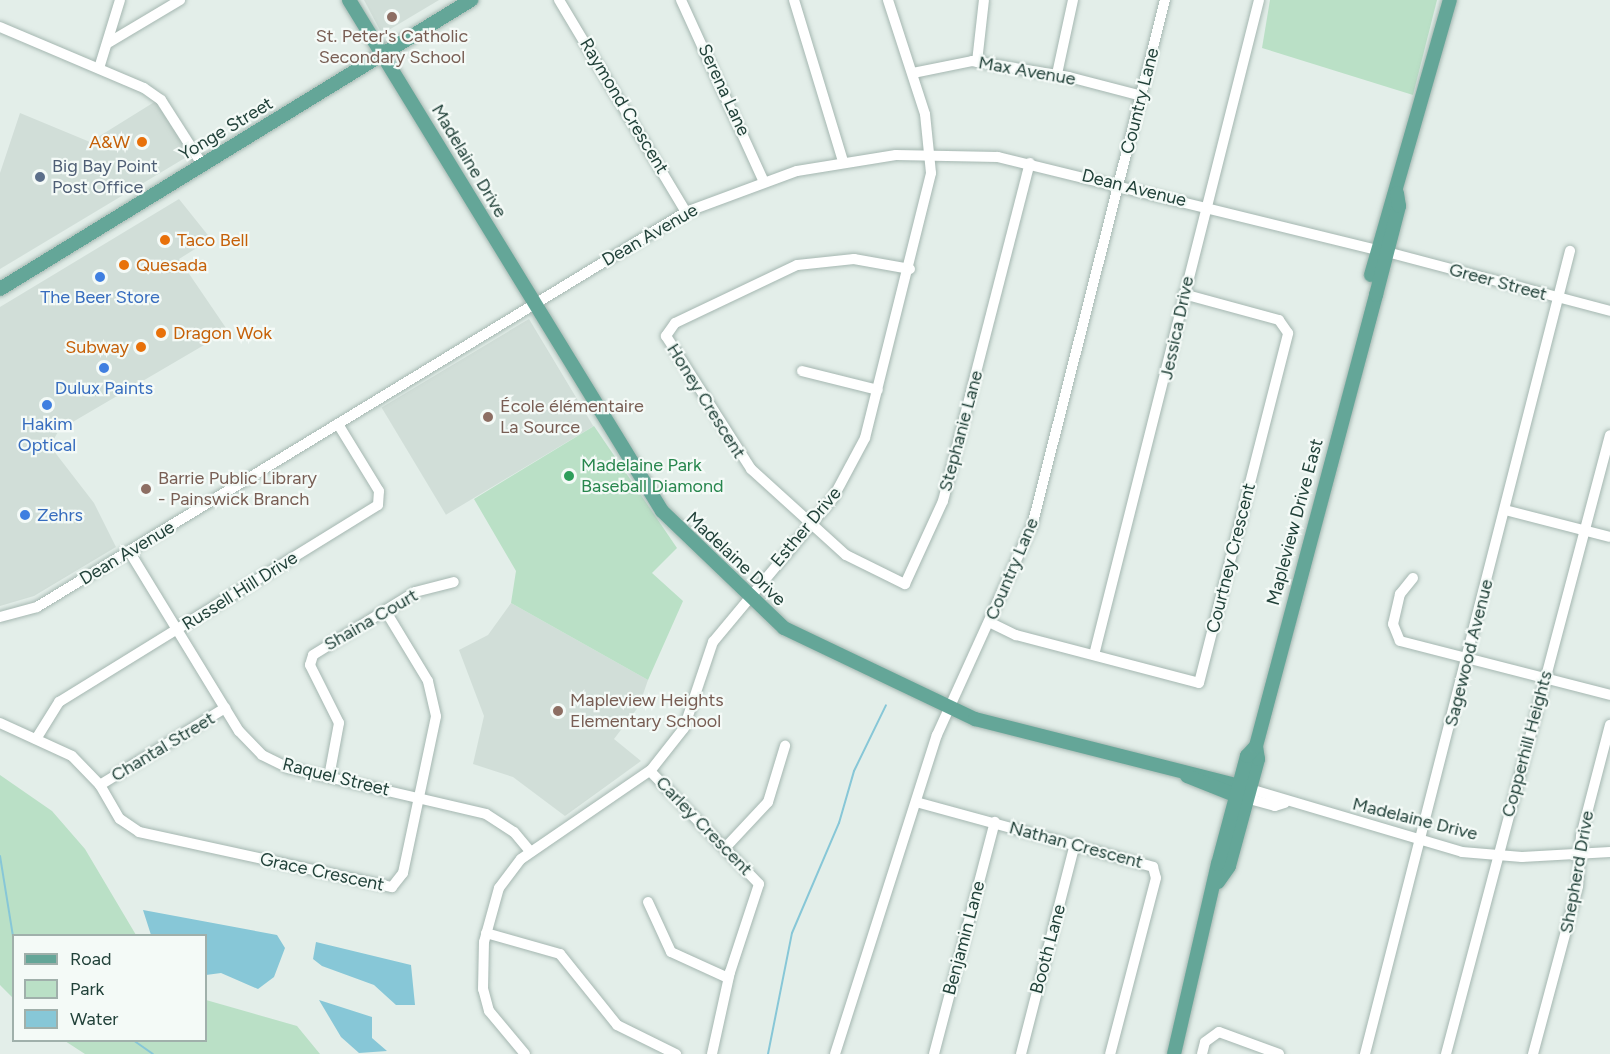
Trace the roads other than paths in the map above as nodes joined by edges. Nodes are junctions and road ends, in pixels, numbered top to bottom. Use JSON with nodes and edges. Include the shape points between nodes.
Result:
{"nodes":[{"id":1,"x":120,"y":0,"type":"edge"},
{"id":2,"x":180,"y":0,"type":"edge"},
{"id":3,"x":349,"y":0,"type":"edge"},
{"id":4,"x":471,"y":0,"type":"edge"},
{"id":5,"x":559,"y":0,"type":"edge"},
{"id":6,"x":681,"y":0,"type":"edge"},
{"id":7,"x":794,"y":0,"type":"edge"},
{"id":8,"x":888,"y":0,"type":"edge"},
{"id":9,"x":984,"y":0,"type":"edge"},
{"id":10,"x":1073,"y":0,"type":"edge"},
{"id":11,"x":1165,"y":0,"type":"edge"},
{"id":12,"x":1259,"y":0,"type":"edge"},
{"id":13,"x":1450,"y":0,"type":"edge"},
{"id":14,"x":0,"y":27,"type":"edge"},
{"id":15,"x":108,"y":43,"type":"junction"},
{"id":16,"x":382,"y":55,"type":"junction"},
{"id":17,"x":977,"y":62,"type":"junction"},
{"id":18,"x":100,"y":65,"type":"junction"},
{"id":19,"x":913,"y":73,"type":"junction"},
{"id":20,"x":1057,"y":75,"type":"junction"},
{"id":21,"x":1142,"y":96,"type":"junction"},
{"id":22,"x":930,"y":153,"type":"junction"},
{"id":23,"x":843,"y":161,"type":"junction"},
{"id":24,"x":1030,"y":163,"type":"junction"},
{"id":25,"x":202,"y":164,"type":"junction"},
{"id":26,"x":764,"y":180,"type":"junction"},
{"id":27,"x":1119,"y":184,"type":"junction"},
{"id":28,"x":1206,"y":206,"type":"junction"},
{"id":29,"x":686,"y":212,"type":"junction"},
{"id":30,"x":1382,"y":251,"type":"junction"},
{"id":31,"x":1570,"y":251,"type":"dead end"},
{"id":32,"x":910,"y":269,"type":"junction"},
{"id":33,"x":0,"y":289,"type":"edge"},
{"id":34,"x":1183,"y":294,"type":"junction"},
{"id":35,"x":1559,"y":297,"type":"junction"},
{"id":36,"x":534,"y":303,"type":"junction"},
{"id":37,"x":1610,"y":311,"type":"edge"},
{"id":38,"x":802,"y":371,"type":"dead end"},
{"id":39,"x":878,"y":390,"type":"junction"},
{"id":40,"x":338,"y":424,"type":"junction"},
{"id":41,"x":1610,"y":435,"type":"edge"},
{"id":42,"x":1505,"y":510,"type":"junction"},
{"id":43,"x":811,"y":523,"type":"junction"},
{"id":44,"x":1584,"y":531,"type":"junction"},
{"id":45,"x":1610,"y":537,"type":"edge"},
{"id":46,"x":129,"y":551,"type":"junction"},
{"id":47,"x":1413,"y":578,"type":"dead end"},
{"id":48,"x":454,"y":582,"type":"dead end"},
{"id":49,"x":747,"y":595,"type":"junction"},
{"id":50,"x":385,"y":610,"type":"junction"},
{"id":51,"x":0,"y":617,"type":"edge"},
{"id":52,"x":989,"y":621,"type":"junction"},
{"id":53,"x":177,"y":630,"type":"junction"},
{"id":54,"x":1094,"y":655,"type":"junction"},
{"id":55,"x":1468,"y":658,"type":"junction"},
{"id":56,"x":1544,"y":678,"type":"junction"},
{"id":57,"x":1610,"y":694,"type":"edge"},
{"id":58,"x":949,"y":707,"type":"junction"},
{"id":59,"x":225,"y":708,"type":"junction"},
{"id":60,"x":0,"y":723,"type":"edge"},
{"id":61,"x":1610,"y":725,"type":"edge"},
{"id":62,"x":36,"y":739,"type":"junction"},
{"id":63,"x":785,"y":746,"type":"dead end"},
{"id":64,"x":650,"y":771,"type":"junction"},
{"id":65,"x":329,"y":777,"type":"junction"},
{"id":66,"x":100,"y":785,"type":"junction"},
{"id":67,"x":1244,"y":792,"type":"junction"},
{"id":68,"x":420,"y":797,"type":"junction"},
{"id":69,"x":916,"y":802,"type":"junction"},
{"id":70,"x":995,"y":822,"type":"junction"},
{"id":71,"x":1420,"y":842,"type":"junction"},
{"id":72,"x":1075,"y":844,"type":"junction"},
{"id":73,"x":725,"y":848,"type":"junction"},
{"id":74,"x":531,"y":852,"type":"junction"},
{"id":75,"x":1610,"y":852,"type":"edge"},
{"id":76,"x":1580,"y":854,"type":"junction"},
{"id":77,"x":1498,"y":856,"type":"junction"},
{"id":78,"x":648,"y":902,"type":"dead end"},
{"id":79,"x":486,"y":933,"type":"junction"},
{"id":80,"x":728,"y":978,"type":"junction"},
{"id":81,"x":525,"y":1054,"type":"edge"},
{"id":82,"x":676,"y":1054,"type":"edge"},
{"id":83,"x":712,"y":1054,"type":"edge"},
{"id":84,"x":835,"y":1054,"type":"edge"},
{"id":85,"x":934,"y":1054,"type":"edge"},
{"id":86,"x":1021,"y":1054,"type":"edge"},
{"id":87,"x":1110,"y":1054,"type":"edge"},
{"id":88,"x":1174,"y":1054,"type":"edge"},
{"id":89,"x":1202,"y":1054,"type":"edge"},
{"id":90,"x":1279,"y":1054,"type":"edge"},
{"id":91,"x":1365,"y":1054,"type":"edge"},
{"id":92,"x":1446,"y":1054,"type":"edge"},
{"id":93,"x":1533,"y":1054,"type":"edge"}],
"edges":[{"from":1,"to":15,"type":"street"},
{"from":2,"to":15,"type":"street"},
{"from":3,"to":16,"type":"main road","name":"Madelaine Drive"},
{"from":4,"to":16,"type":"main road","name":"Yonge Street"},
{"from":5,"to":29,"type":"street","name":"Raymond Crescent"},
{"from":6,"to":26,"type":"street","name":"Serena Lane"},
{"from":7,"to":23,"type":"street"},
{"from":8,"to":19,"type":"street","name":"Esther Drive"},
{"from":9,"to":17,"type":"street"},
{"from":10,"to":20,"type":"street"},
{"from":11,"to":21,"type":"street","name":"Country Lane"},
{"from":12,"to":28,"type":"street","name":"Jessica Drive"},
{"from":13,"to":30,"type":"main road","name":"Mapleview Drive East"},
{"from":14,"to":18,"type":"street"},
{"from":15,"to":18,"type":"street"},
{"from":16,"to":25,"type":"main road","name":"Yonge Street"},
{"from":16,"to":36,"type":"main road","name":"Madelaine Drive"},
{"from":17,"to":19,"type":"street","name":"Max Avenue","via":[[954,62]]},
{"from":17,"to":20,"type":"street","name":"Max Avenue"},
{"from":18,"to":25,"type":"street","via":[[161,100]]},
{"from":19,"to":22,"type":"street","name":"Esther Drive"},
{"from":20,"to":21,"type":"street","name":"Max Avenue"},
{"from":21,"to":27,"type":"street","name":"Country Lane"},
{"from":22,"to":23,"type":"street","name":"Dean Avenue"},
{"from":22,"to":24,"type":"street","name":"Dean Avenue"},
{"from":22,"to":32,"type":"street","name":"Esther Drive","via":[[928,195]]},
{"from":23,"to":26,"type":"street","name":"Dean Avenue"},
{"from":24,"to":27,"type":"street","name":"Dean Avenue"},
{"from":24,"to":43,"type":"street","name":"Stephanie Lane","via":[[943,499],[905,584],[852,559]]},
{"from":25,"to":33,"type":"main road","name":"Yonge Street"},
{"from":26,"to":29,"type":"street","name":"Dean Avenue"},
{"from":27,"to":28,"type":"street","name":"Dean Avenue"},
{"from":27,"to":52,"type":"street","name":"Country Lane","via":[[1032,526]]},
{"from":28,"to":30,"type":"street","name":"Dean Avenue"},
{"from":28,"to":34,"type":"street","name":"Jessica Drive"},
{"from":29,"to":36,"type":"street","name":"Dean Avenue"},
{"from":30,"to":35,"type":"street","name":"Greer Street"},
{"from":30,"to":67,"type":"main road","name":"Mapleview Drive East"},
{"from":31,"to":35,"type":"street","name":"Sagewood Avenue"},
{"from":32,"to":39,"type":"street","name":"Esther Drive"},
{"from":32,"to":43,"type":"street","name":"Honey Crescent","via":[[854,259],[797,265],[757,279],[666,332],[668,343],[745,462]]},
{"from":34,"to":54,"type":"street","name":"Jessica Drive"},
{"from":34,"to":54,"type":"street","name":"Courtney Crescent","via":[[1279,320],[1287,338],[1199,683]]},
{"from":35,"to":37,"type":"street","name":"Greer Street"},
{"from":35,"to":42,"type":"street","name":"Sagewood Avenue"},
{"from":36,"to":40,"type":"street","name":"Dean Avenue"},
{"from":36,"to":49,"type":"main road","name":"Madelaine Drive","via":[[669,521]]},
{"from":38,"to":39,"type":"street"},
{"from":39,"to":43,"type":"street","name":"Esther Drive","via":[[854,464]]},
{"from":40,"to":46,"type":"street","name":"Dean Avenue"},
{"from":40,"to":53,"type":"street","name":"Russell Hill Drive","via":[[379,491],[378,505]]},
{"from":41,"to":44,"type":"street","name":"Copperhill Heights"},
{"from":42,"to":44,"type":"street"},
{"from":42,"to":55,"type":"street","name":"Sagewood Avenue"},
{"from":43,"to":49,"type":"street","name":"Esther Drive"},
{"from":44,"to":45,"type":"street"},
{"from":44,"to":56,"type":"street","name":"Copperhill Heights"},
{"from":46,"to":51,"type":"street","name":"Dean Avenue","via":[[37,607]]},
{"from":46,"to":53,"type":"street","name":"Raquel Street"},
{"from":47,"to":55,"type":"street","via":[[1400,594],[1392,633],[1400,641]]},
{"from":48,"to":50,"type":"street","name":"Shaina Court","via":[[415,592]]},
{"from":49,"to":58,"type":"main road","name":"Madelaine Drive","via":[[795,636]]},
{"from":49,"to":64,"type":"street","name":"Esther Drive","via":[[713,642],[684,728]]},
{"from":50,"to":65,"type":"street","name":"Shaina Court","via":[[310,660],[338,716]]},
{"from":50,"to":68,"type":"street","name":"Grace Crescent","via":[[434,699],[435,732]]},
{"from":52,"to":54,"type":"street","name":"Courtney Crescent","via":[[1016,635]]},
{"from":52,"to":58,"type":"street","name":"Country Lane"},
{"from":53,"to":59,"type":"street","name":"Raquel Street"},
{"from":53,"to":62,"type":"street","name":"Russell Hill Drive","via":[[58,702]]},
{"from":55,"to":56,"type":"street"},
{"from":55,"to":71,"type":"street","name":"Sagewood Avenue"},
{"from":56,"to":57,"type":"street"},
{"from":56,"to":77,"type":"street","name":"Copperhill Heights"},
{"from":58,"to":67,"type":"main road","name":"Madelaine Drive","via":[[975,719]]},
{"from":58,"to":69,"type":"street","name":"Country Lane"},
{"from":59,"to":65,"type":"street","name":"Raquel Street","via":[[262,755]]},
{"from":59,"to":66,"type":"street","name":"Chantal Street"},
{"from":60,"to":62,"type":"street","name":"Grace Crescent"},
{"from":61,"to":76,"type":"street","name":"Shepherd Drive"},
{"from":62,"to":66,"type":"street","name":"Grace Crescent","via":[[72,756]]},
{"from":63,"to":73,"type":"street","via":[[768,802]]},
{"from":64,"to":73,"type":"street","name":"Carley Crescent"},
{"from":64,"to":74,"type":"street","name":"Esther Drive"},
{"from":65,"to":68,"type":"street","name":"Raquel Street"},
{"from":66,"to":68,"type":"street","name":"Grace Crescent","via":[[120,819],[139,832],[387,887],[401,880]]},
{"from":67,"to":71,"type":"street","name":"Madelaine Drive","via":[[1275,806],[1285,803]]},
{"from":67,"to":88,"type":"main road","name":"Mapleview Drive East","via":[[1229,866],[1218,882]]},
{"from":68,"to":74,"type":"street","name":"Raquel Street","via":[[493,817]]},
{"from":69,"to":70,"type":"street","name":"Nathan Crescent"},
{"from":69,"to":84,"type":"street","name":"Country Lane"},
{"from":70,"to":72,"type":"street","name":"Nathan Crescent"},
{"from":70,"to":85,"type":"street","name":"Benjamin Lane"},
{"from":71,"to":77,"type":"street","name":"Madelaine Drive"},
{"from":71,"to":91,"type":"street","name":"Sagewood Avenue"},
{"from":72,"to":86,"type":"street","name":"Booth Lane"},
{"from":72,"to":87,"type":"street","name":"Nathan Crescent","via":[[1148,864],[1156,872]]},
{"from":73,"to":80,"type":"street","name":"Carley Crescent","via":[[759,884]]},
{"from":74,"to":79,"type":"street","name":"Esther Drive","via":[[499,888]]},
{"from":75,"to":76,"type":"street","name":"Madelaine Drive"},
{"from":76,"to":77,"type":"street","name":"Madelaine Drive"},
{"from":76,"to":93,"type":"street","name":"Shepherd Drive","via":[[1578,886]]},
{"from":77,"to":92,"type":"street","name":"Copperhill Heights"},
{"from":78,"to":80,"type":"street","via":[[671,952]]},
{"from":79,"to":81,"type":"street","name":"Esther Drive","via":[[481,966],[489,1011]]},
{"from":79,"to":82,"type":"street","via":[[560,954],[617,1025]]},
{"from":80,"to":83,"type":"street","name":"Carley Crescent"},
{"from":89,"to":90,"type":"street","via":[[1205,1042],[1219,1032]]}]}
